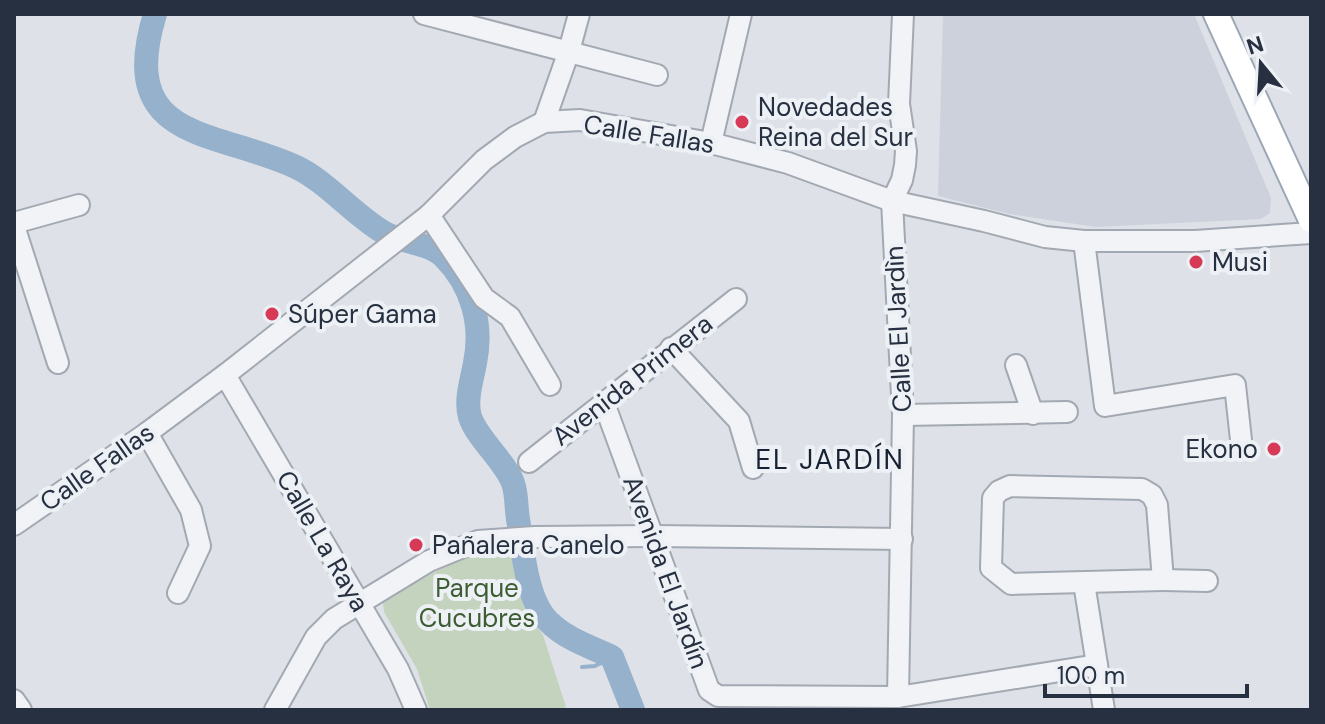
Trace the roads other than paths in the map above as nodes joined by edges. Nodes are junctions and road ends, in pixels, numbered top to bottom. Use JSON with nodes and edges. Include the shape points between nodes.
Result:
{"nodes":[{"id":1,"x":425,"y":14,"type":"edge"},
{"id":2,"x":579,"y":14,"type":"edge"},
{"id":3,"x":741,"y":14,"type":"edge"},
{"id":4,"x":903,"y":14,"type":"edge"},
{"id":5,"x":1216,"y":14,"type":"edge"},
{"id":6,"x":569,"y":51,"type":"junction"},
{"id":7,"x":657,"y":75,"type":"dead end"},
{"id":8,"x":544,"y":122,"type":"junction"},
{"id":9,"x":711,"y":143,"type":"junction"},
{"id":10,"x":892,"y":201,"type":"junction"},
{"id":11,"x":79,"y":205,"type":"dead end"},
{"id":12,"x":429,"y":215,"type":"junction"},
{"id":13,"x":1311,"y":220,"type":"edge"},
{"id":14,"x":14,"y":224,"type":"edge"},
{"id":15,"x":1311,"y":233,"type":"edge"},
{"id":16,"x":1084,"y":241,"type":"junction"},
{"id":17,"x":736,"y":299,"type":"dead end"},
{"id":18,"x":671,"y":348,"type":"junction"},
{"id":19,"x":58,"y":363,"type":"dead end"},
{"id":20,"x":1016,"y":365,"type":"dead end"},
{"id":21,"x":225,"y":375,"type":"junction"},
{"id":22,"x":550,"y":385,"type":"dead end"},
{"id":23,"x":604,"y":403,"type":"junction"},
{"id":24,"x":1067,"y":412,"type":"dead end"},
{"id":25,"x":1033,"y":414,"type":"junction"},
{"id":26,"x":903,"y":415,"type":"junction"},
{"id":27,"x":147,"y":433,"type":"junction"},
{"id":28,"x":1241,"y":440,"type":"dead end"},
{"id":29,"x":529,"y":462,"type":"dead end"},
{"id":30,"x":753,"y":468,"type":"dead end"},
{"id":31,"x":14,"y":525,"type":"edge"},
{"id":32,"x":654,"y":536,"type":"junction"},
{"id":33,"x":902,"y":539,"type":"junction"},
{"id":34,"x":1163,"y":580,"type":"junction"},
{"id":35,"x":1207,"y":581,"type":"dead end"},
{"id":36,"x":1084,"y":583,"type":"junction"},
{"id":37,"x":178,"y":593,"type":"dead end"},
{"id":38,"x":358,"y":603,"type":"junction"},
{"id":39,"x":1097,"y":665,"type":"junction"},
{"id":40,"x":898,"y":697,"type":"junction"},
{"id":41,"x":14,"y":700,"type":"edge"},
{"id":42,"x":21,"y":710,"type":"edge"},
{"id":43,"x":275,"y":710,"type":"edge"},
{"id":44,"x":416,"y":710,"type":"edge"},
{"id":45,"x":1104,"y":710,"type":"edge"}],
"edges":[{"from":1,"to":6,"type":"street"},
{"from":2,"to":6,"type":"street"},
{"from":3,"to":9,"type":"street"},
{"from":4,"to":10,"type":"street","via":[[899,104],[906,151]]},
{"from":5,"to":13,"type":"main road"},
{"from":6,"to":7,"type":"street"},
{"from":6,"to":8,"type":"street"},
{"from":8,"to":9,"type":"street","name":"Calle Fallas","via":[[580,120]]},
{"from":8,"to":12,"type":"street","name":"Calle Fallas","via":[[484,160]]},
{"from":9,"to":10,"type":"street","name":"Calle Fallas","via":[[788,163]]},
{"from":10,"to":16,"type":"street","name":"Calle Fallas","via":[[1045,237]]},
{"from":10,"to":26,"type":"street","name":"Calle El Jardìn"},
{"from":11,"to":14,"type":"street"},
{"from":12,"to":21,"type":"street","name":"Calle Fallas"},
{"from":12,"to":22,"type":"street","via":[[484,298],[510,317]]},
{"from":14,"to":19,"type":"street"},
{"from":15,"to":16,"type":"street","name":"Calle Fallas"},
{"from":16,"to":28,"type":"street","via":[[1105,406],[1235,385]]},
{"from":17,"to":18,"type":"street","name":"Avenida Primera"},
{"from":18,"to":23,"type":"street","name":"Avenida Primera"},
{"from":18,"to":30,"type":"street","via":[[739,421]]},
{"from":20,"to":25,"type":"street"},
{"from":21,"to":27,"type":"street","name":"Calle Fallas"},
{"from":21,"to":38,"type":"street","name":"Calle La Raya"},
{"from":23,"to":29,"type":"street","name":"Avenida Primera"},
{"from":23,"to":32,"type":"street","name":"Avenida El Jardín"},
{"from":24,"to":25,"type":"street"},
{"from":25,"to":26,"type":"street"},
{"from":26,"to":33,"type":"street","name":"Calle El Jardìn"},
{"from":27,"to":31,"type":"street","name":"Calle Fallas"},
{"from":27,"to":37,"type":"street","via":[[191,510],[200,546]]},
{"from":32,"to":33,"type":"street"},
{"from":32,"to":38,"type":"street","via":[[478,541],[457,547]]},
{"from":32,"to":40,"type":"street","name":"Avenida El Jardín","via":[[709,690],[718,696]]},
{"from":33,"to":40,"type":"street","name":"Calle El Jardìn"},
{"from":34,"to":35,"type":"street"},
{"from":34,"to":36,"type":"street"},
{"from":34,"to":36,"type":"street","via":[[1157,505],[1142,489],[1010,486],[999,491],[993,498],[991,568],[1000,578],[1011,584]]},
{"from":36,"to":39,"type":"street"},
{"from":38,"to":43,"type":"street","via":[[316,637]]},
{"from":38,"to":44,"type":"street","name":"Calle La Raya"},
{"from":39,"to":40,"type":"street","name":"Avenida El Jardín"},
{"from":39,"to":45,"type":"street"},
{"from":41,"to":42,"type":"street"}]}
